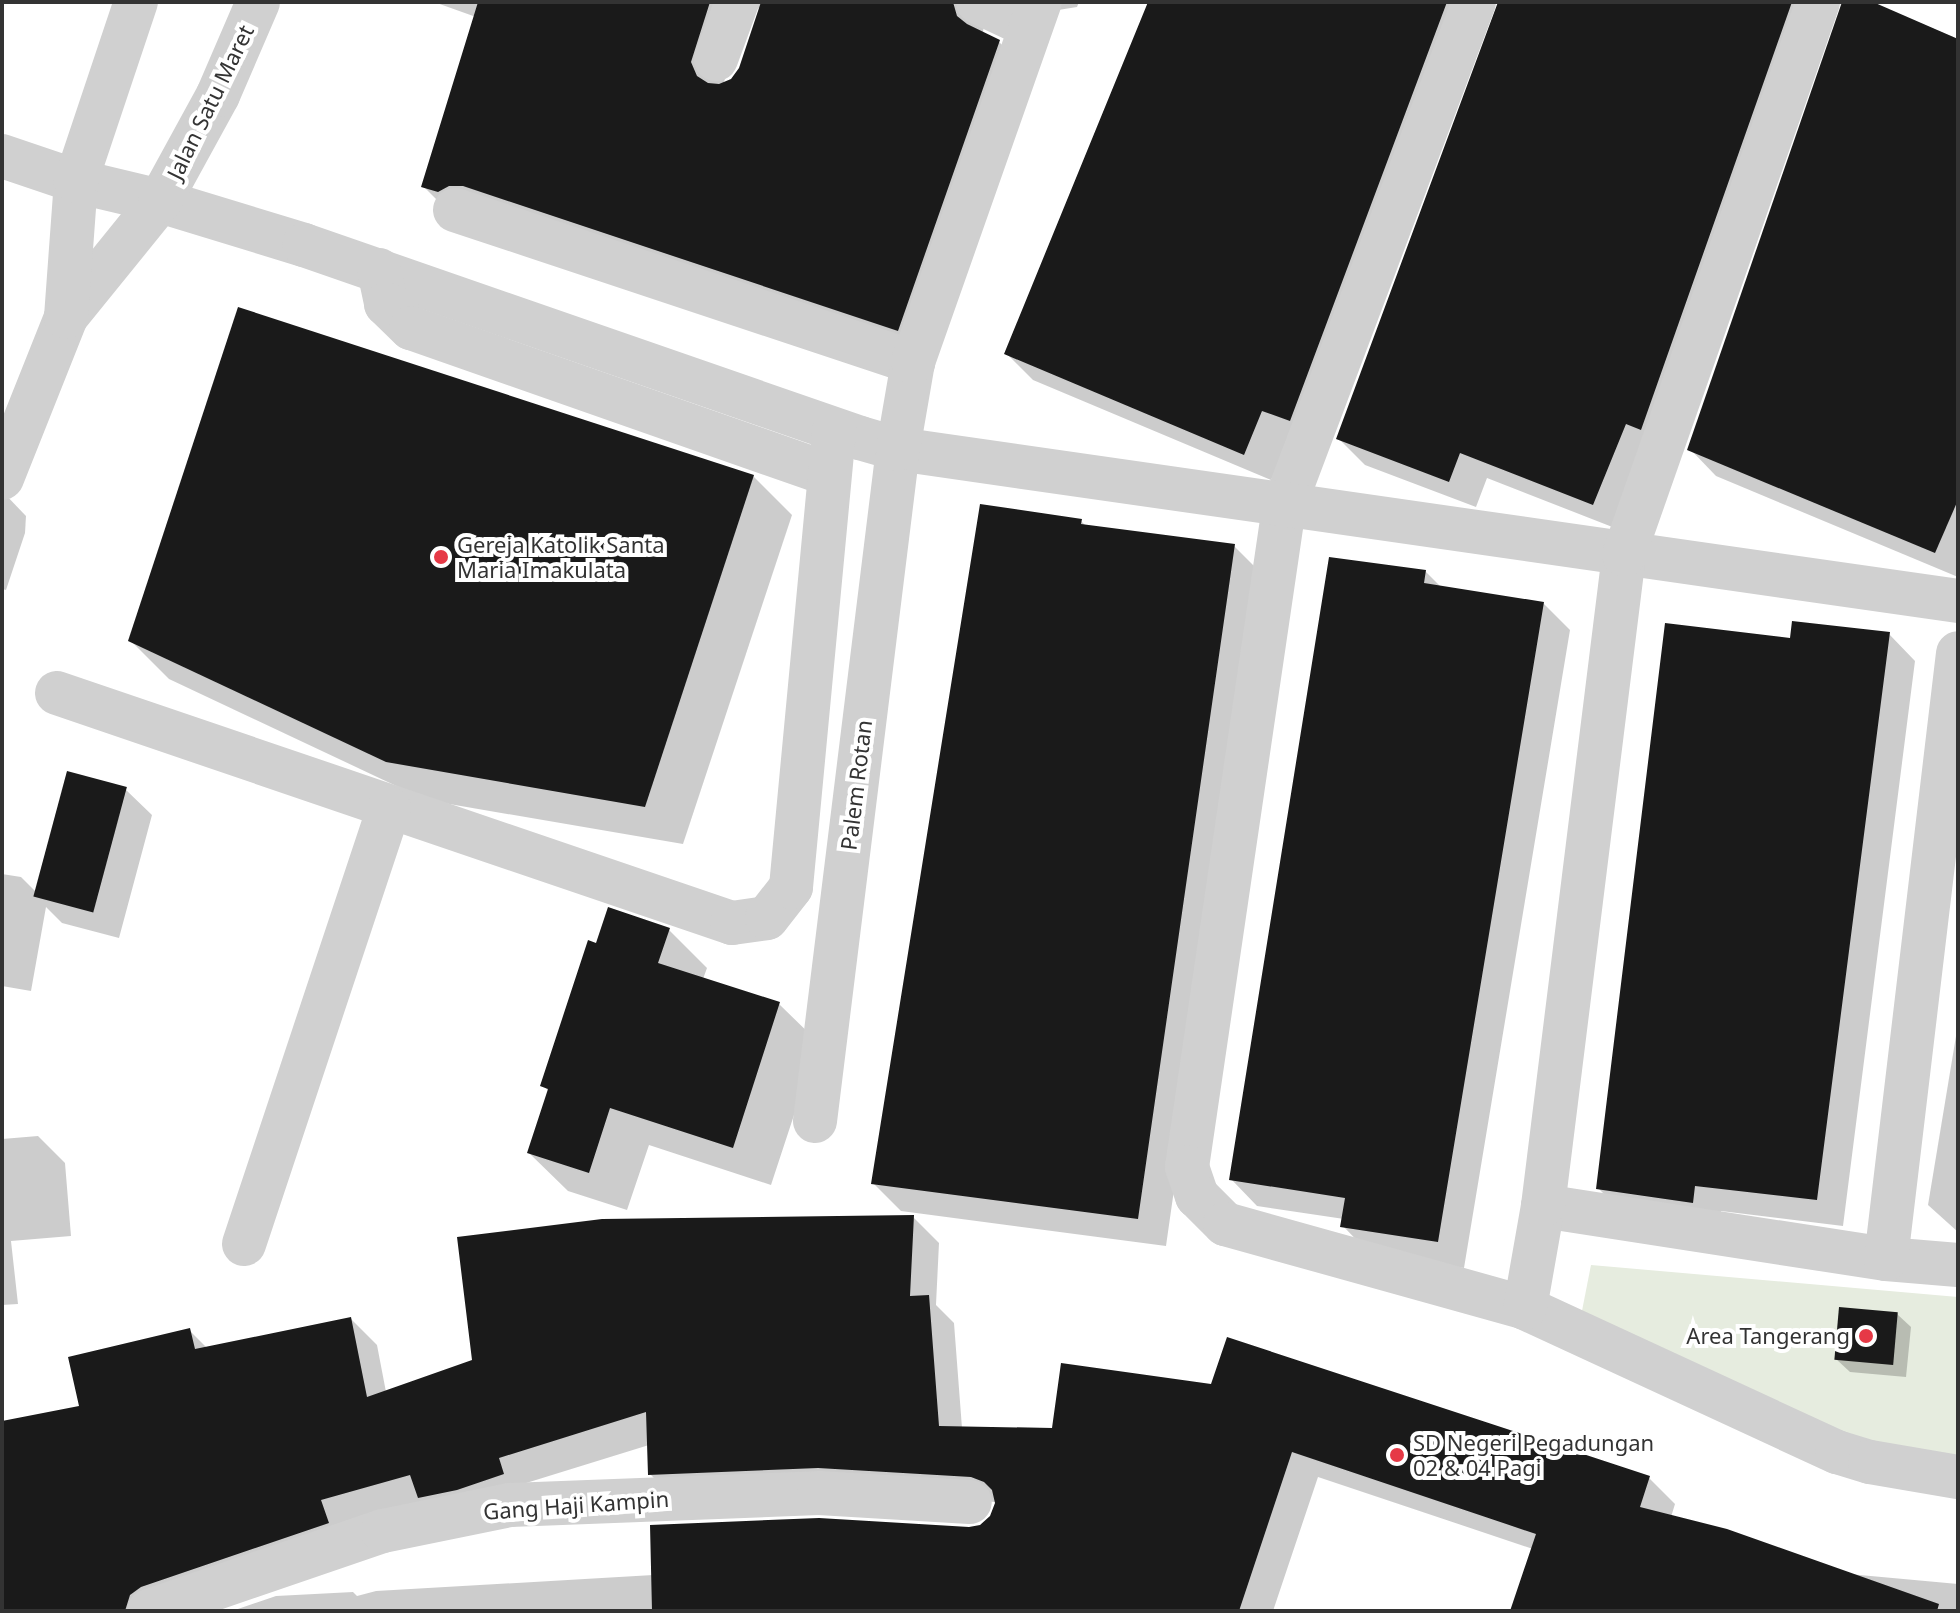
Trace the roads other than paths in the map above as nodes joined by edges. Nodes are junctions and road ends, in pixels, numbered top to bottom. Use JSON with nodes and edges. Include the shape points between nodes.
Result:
{"nodes":[{"id":1,"x":136,"y":2,"type":"edge"},
{"id":2,"x":258,"y":2,"type":"edge"},
{"id":3,"x":737,"y":2,"type":"edge"},
{"id":4,"x":978,"y":2,"type":"edge"},
{"id":5,"x":1474,"y":2,"type":"edge"},
{"id":6,"x":1818,"y":2,"type":"edge"},
{"id":7,"x":1034,"y":14,"type":"edge"},
{"id":8,"x":716,"y":59,"type":"dead end"},
{"id":9,"x":2,"y":156,"type":"edge"},
{"id":10,"x":76,"y":181,"type":"junction"},
{"id":11,"x":160,"y":201,"type":"junction"},
{"id":12,"x":455,"y":210,"type":"dead end"},
{"id":13,"x":379,"y":270,"type":"junction"},
{"id":14,"x":66,"y":317,"type":"junction"},
{"id":15,"x":913,"y":362,"type":"junction"},
{"id":16,"x":834,"y":430,"type":"junction"},
{"id":17,"x":898,"y":449,"type":"junction"},
{"id":18,"x":828,"y":474,"type":"junction"},
{"id":19,"x":2,"y":478,"type":"edge"},
{"id":20,"x":1284,"y":507,"type":"junction"},
{"id":21,"x":1624,"y":555,"type":"junction"},
{"id":22,"x":1958,"y":601,"type":"edge"},
{"id":23,"x":1958,"y":653,"type":"edge"},
{"id":24,"x":57,"y":693,"type":"dead end"},
{"id":25,"x":389,"y":809,"type":"junction"},
{"id":26,"x":815,"y":1121,"type":"dead end"},
{"id":27,"x":1543,"y":1206,"type":"junction"},
{"id":28,"x":244,"y":1244,"type":"dead end"},
{"id":29,"x":1886,"y":1259,"type":"junction"},
{"id":30,"x":1958,"y":1265,"type":"edge"},
{"id":31,"x":1525,"y":1308,"type":"junction"},
{"id":32,"x":1958,"y":1477,"type":"edge"},
{"id":33,"x":970,"y":1502,"type":"dead end"},
{"id":34,"x":149,"y":1611,"type":"edge"}],
"edges":[{"from":1,"to":10,"type":"street","name":"Jalan Satu Maret"},
{"from":2,"to":11,"type":"street","name":"Jalan Satu Maret","via":[[218,95]]},
{"from":3,"to":8,"type":"street"},
{"from":4,"to":7,"type":"street"},
{"from":5,"to":20,"type":"street"},
{"from":6,"to":21,"type":"street"},
{"from":7,"to":15,"type":"street","name":"Palem Rotan"},
{"from":9,"to":10,"type":"street","name":"Jalan Satu Maret"},
{"from":10,"to":11,"type":"street","name":"Jalan Satu Maret"},
{"from":10,"to":14,"type":"street","name":"Jalan Satu Maret"},
{"from":11,"to":13,"type":"street"},
{"from":11,"to":14,"type":"street","name":"Jalan Satu Maret"},
{"from":12,"to":15,"type":"street"},
{"from":13,"to":16,"type":"street"},
{"from":13,"to":18,"type":"street","via":[[386,304],[411,328]]},
{"from":14,"to":19,"type":"street","name":"Jalan Satu Maret"},
{"from":15,"to":17,"type":"street","name":"Palem Rotan"},
{"from":16,"to":17,"type":"street"},
{"from":16,"to":18,"type":"street"},
{"from":17,"to":20,"type":"street"},
{"from":17,"to":26,"type":"street","name":"Palem Rotan"},
{"from":18,"to":25,"type":"street","via":[[791,887],[767,918],[732,923]]},
{"from":20,"to":21,"type":"street"},
{"from":20,"to":31,"type":"street","via":[[1187,1167],[1197,1196],[1225,1224]]},
{"from":21,"to":22,"type":"street"},
{"from":21,"to":27,"type":"street"},
{"from":23,"to":29,"type":"street"},
{"from":24,"to":25,"type":"street"},
{"from":25,"to":28,"type":"street"},
{"from":27,"to":29,"type":"street"},
{"from":27,"to":31,"type":"street"},
{"from":29,"to":30,"type":"street"},
{"from":31,"to":32,"type":"street","via":[[1837,1452]]},
{"from":33,"to":34,"type":"street","name":"Gang Haji Kampin","via":[[819,1493],[510,1505],[383,1531]]}]}
